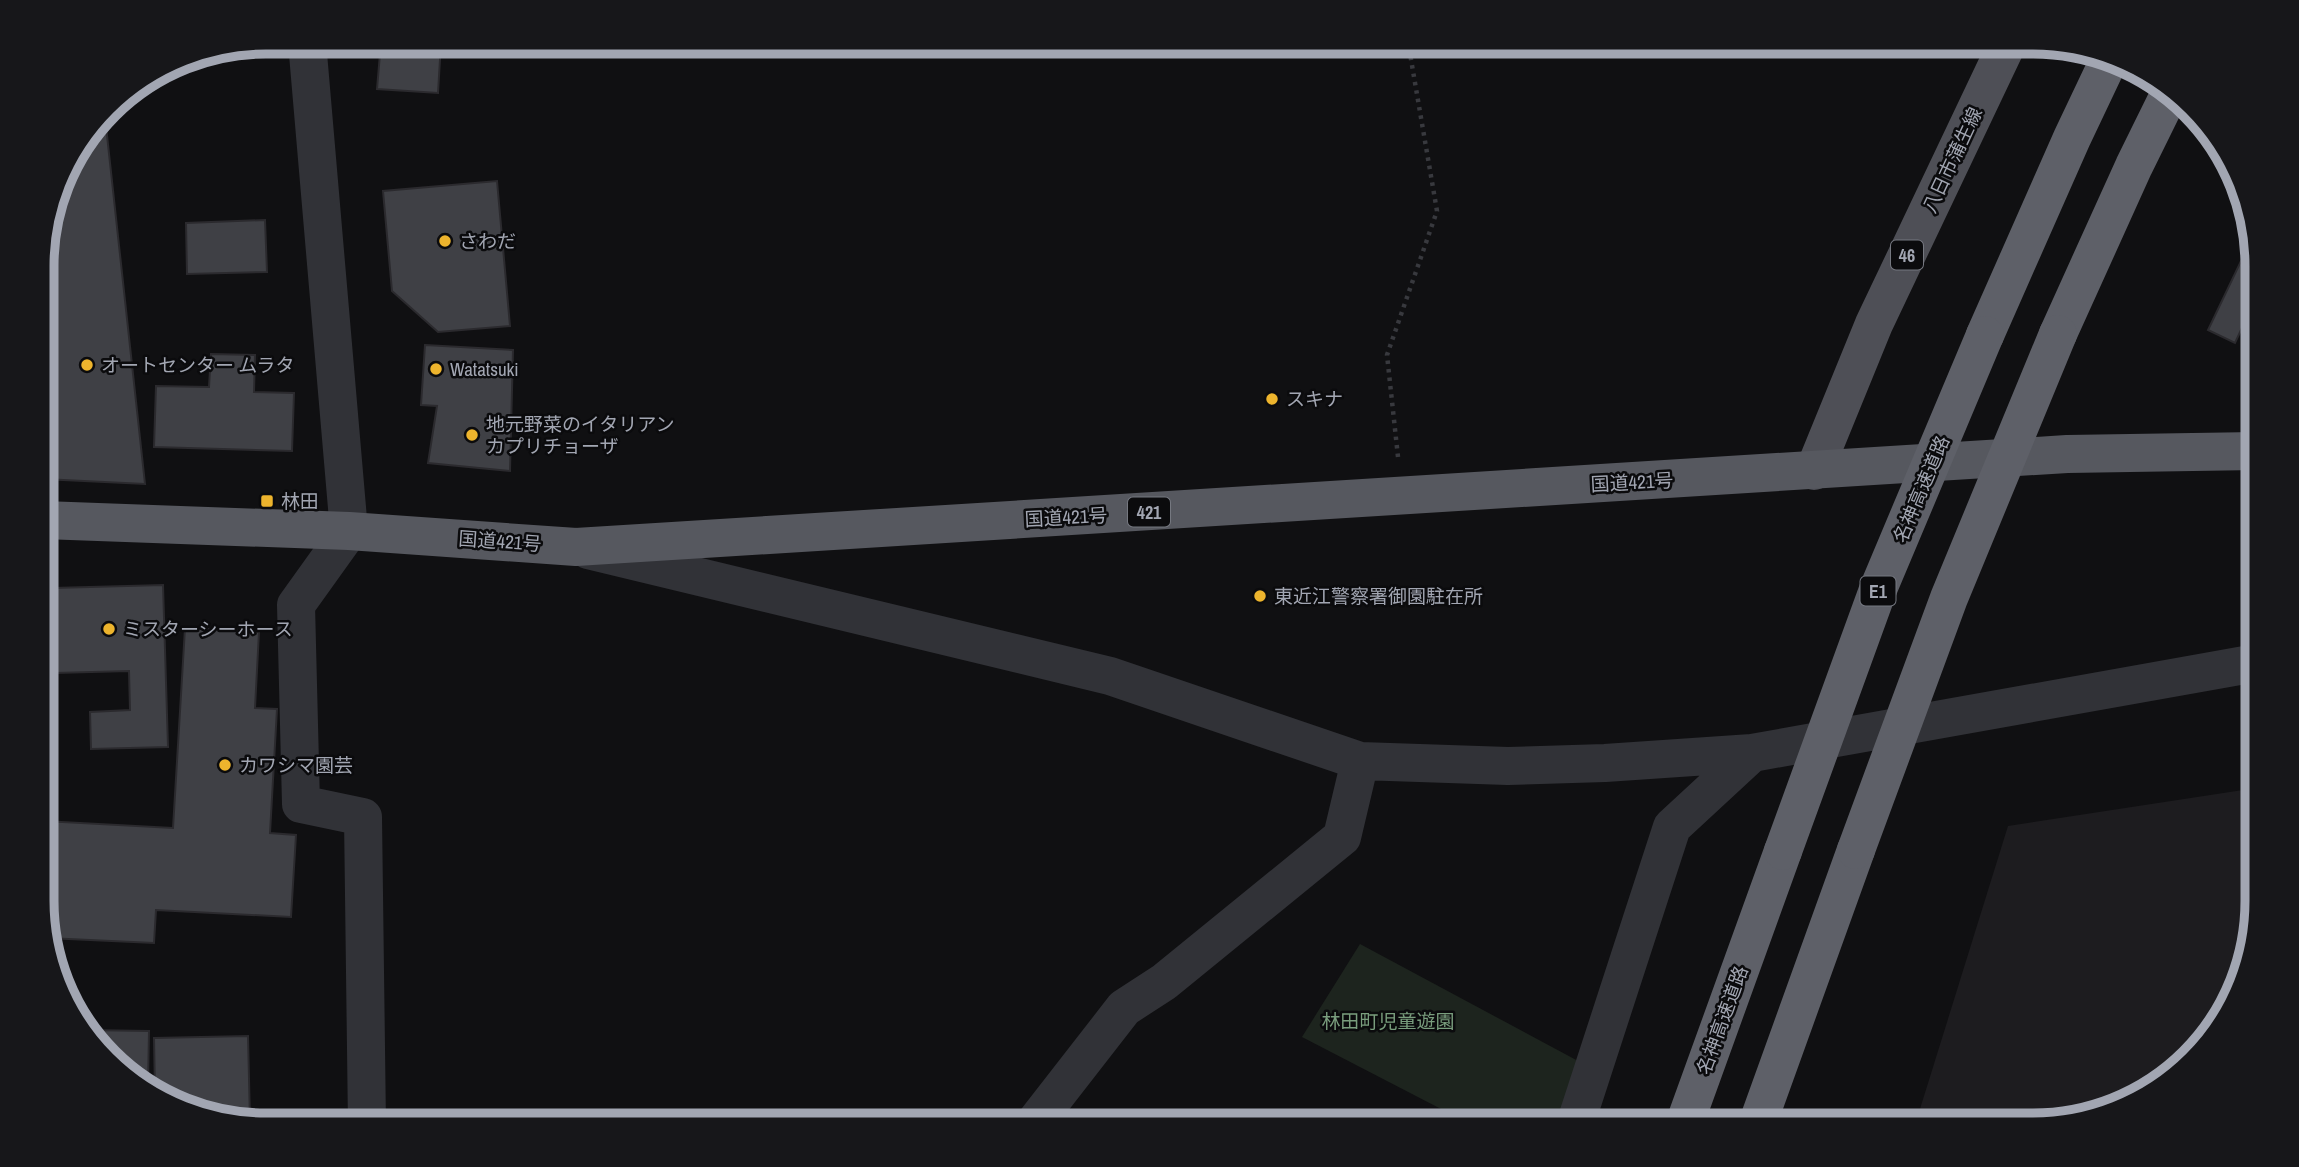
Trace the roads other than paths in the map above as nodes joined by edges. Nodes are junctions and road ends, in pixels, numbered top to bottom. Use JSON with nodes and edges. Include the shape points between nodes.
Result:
{"nodes":[{"id":1,"x":2002,"y":54,"type":"edge"},
{"id":2,"x":308,"y":55,"type":"edge"},
{"id":3,"x":2106,"y":67,"type":"edge"},
{"id":4,"x":2166,"y":101,"type":"edge"},
{"id":5,"x":2245,"y":451,"type":"edge"},
{"id":6,"x":1814,"y":471,"type":"junction"},
{"id":7,"x":55,"y":520,"type":"edge"},
{"id":8,"x":349,"y":531,"type":"junction"},
{"id":9,"x":576,"y":547,"type":"junction"},
{"id":10,"x":2245,"y":665,"type":"edge"},
{"id":11,"x":1752,"y":753,"type":"junction"},
{"id":12,"x":1360,"y":761,"type":"junction"},
{"id":13,"x":1579,"y":1112,"type":"edge"},
{"id":14,"x":1689,"y":1112,"type":"edge"},
{"id":15,"x":1762,"y":1112,"type":"edge"},
{"id":16,"x":366,"y":1113,"type":"edge"},
{"id":17,"x":1043,"y":1113,"type":"edge"}],
"edges":[{"from":1,"to":6,"type":"main road","name":"八日市蒲生線","number":"46","via":[[1874,324]]},
{"from":2,"to":8,"type":"street"},
{"from":3,"to":14,"type":"highway","name":"名神高速道路","number":"E1","bridge":true,"via":[[1985,335],[1880,587]]},
{"from":4,"to":15,"type":"highway","bridge":true,"via":[[2058,334],[1949,598]]},
{"from":5,"to":6,"type":"highway","name":"国道421号","number":"421","via":[[2067,454]]},
{"from":6,"to":9,"type":"highway","name":"国道421号","number":"421"},
{"from":7,"to":8,"type":"highway","name":"国道421号","number":"421"},
{"from":8,"to":9,"type":"highway","name":"国道421号","number":"421"},
{"from":8,"to":16,"type":"street","via":[[296,605],[301,804],[363,817]]},
{"from":9,"to":12,"type":"street","via":[[1110,676]]},
{"from":10,"to":11,"type":"street"},
{"from":11,"to":12,"type":"street","via":[[1508,766]]},
{"from":11,"to":13,"type":"street","via":[[1672,827]]},
{"from":12,"to":17,"type":"street","via":[[1342,837],[1164,982],[1124,1009]]}]}
